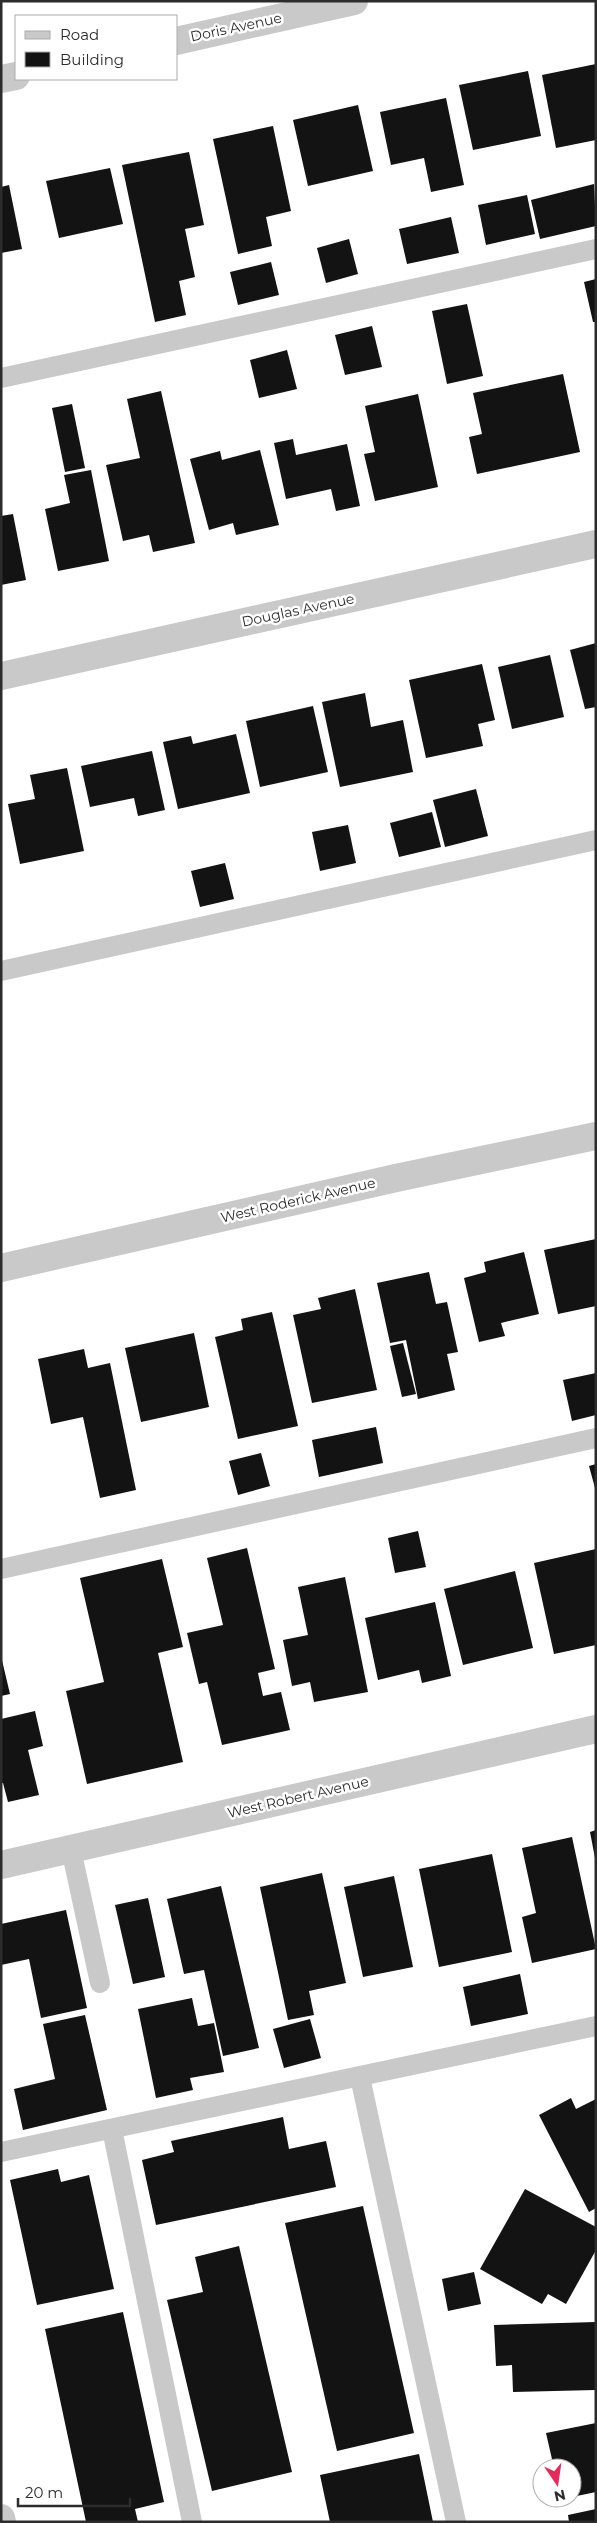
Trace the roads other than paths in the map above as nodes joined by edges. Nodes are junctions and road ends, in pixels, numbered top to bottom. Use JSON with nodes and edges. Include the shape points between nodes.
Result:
{"nodes":[{"id":1,"x":354,"y":1,"type":"edge"},
{"id":2,"x":178,"y":40,"type":"edge"},
{"id":3,"x":15,"y":76,"type":"edge"},
{"id":4,"x":1,"y":79,"type":"edge"},
{"id":5,"x":596,"y":249,"type":"edge"},
{"id":6,"x":1,"y":378,"type":"edge"},
{"id":7,"x":596,"y":544,"type":"edge"},
{"id":8,"x":1,"y":676,"type":"edge"},
{"id":9,"x":596,"y":840,"type":"edge"},
{"id":10,"x":1,"y":971,"type":"edge"},
{"id":11,"x":596,"y":1136,"type":"edge"},
{"id":12,"x":1,"y":1268,"type":"edge"},
{"id":13,"x":596,"y":1438,"type":"edge"},
{"id":14,"x":1,"y":1569,"type":"edge"},
{"id":15,"x":596,"y":1729,"type":"edge"},
{"id":16,"x":71,"y":1849,"type":"junction"},
{"id":17,"x":1,"y":1865,"type":"edge"},
{"id":18,"x":100,"y":1983,"type":"dead end"},
{"id":19,"x":596,"y":2026,"type":"edge"},
{"id":20,"x":360,"y":2077,"type":"junction"},
{"id":21,"x":112,"y":2129,"type":"junction"},
{"id":22,"x":1,"y":2152,"type":"edge"},
{"id":23,"x":1,"y":2518,"type":"edge"},
{"id":24,"x":2,"y":2522,"type":"edge"},
{"id":25,"x":192,"y":2522,"type":"edge"},
{"id":26,"x":456,"y":2522,"type":"edge"}],
"edges":[{"from":1,"to":2,"type":"street","name":"Doris Avenue"},
{"from":3,"to":4,"type":"street"},
{"from":5,"to":6,"type":"lane"},
{"from":7,"to":8,"type":"street","name":"Douglas Avenue"},
{"from":9,"to":10,"type":"lane"},
{"from":11,"to":12,"type":"street","name":"West Roderick Avenue"},
{"from":13,"to":14,"type":"lane"},
{"from":15,"to":16,"type":"street","name":"West Robert Avenue"},
{"from":16,"to":17,"type":"street","name":"West Robert Avenue"},
{"from":16,"to":18,"type":"lane"},
{"from":19,"to":20,"type":"lane"},
{"from":20,"to":21,"type":"lane"},
{"from":20,"to":26,"type":"lane"},
{"from":21,"to":22,"type":"lane"},
{"from":21,"to":25,"type":"lane"},
{"from":23,"to":24,"type":"street"}]}
